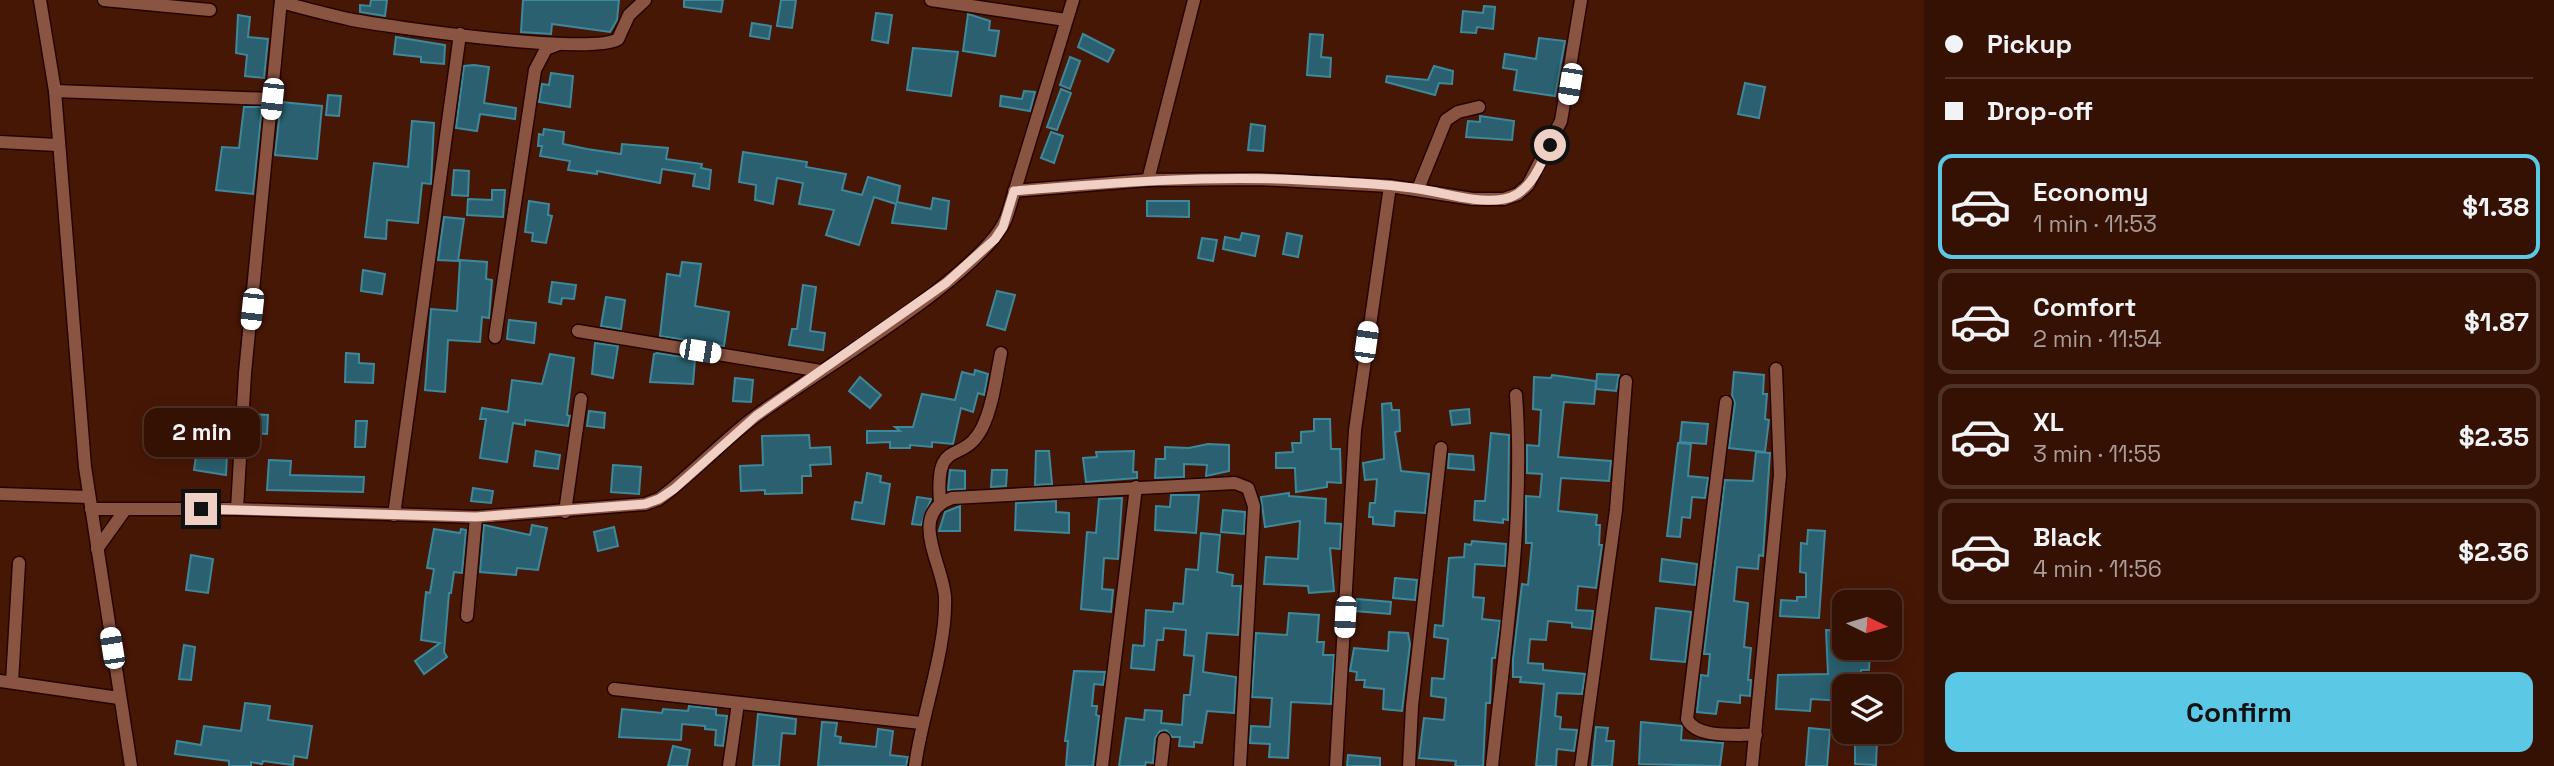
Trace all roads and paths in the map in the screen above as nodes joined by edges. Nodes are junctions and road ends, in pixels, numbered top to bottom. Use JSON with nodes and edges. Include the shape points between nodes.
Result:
{"nodes":[{"id":1,"x":40,"y":0,"type":"edge"},
{"id":2,"x":104,"y":0,"type":"edge"},
{"id":3,"x":645,"y":0,"type":"edge"},
{"id":4,"x":931,"y":0,"type":"edge"},
{"id":5,"x":1073,"y":0,"type":"edge"},
{"id":6,"x":1194,"y":0,"type":"edge"},
{"id":7,"x":1581,"y":0,"type":"edge"},
{"id":8,"x":281,"y":1,"type":"edge"},
{"id":9,"x":210,"y":10,"type":"dead end"},
{"id":10,"x":1066,"y":20,"type":"junction"},
{"id":11,"x":460,"y":34,"type":"junction"},
{"id":12,"x":560,"y":43,"type":"junction"},
{"id":13,"x":55,"y":91,"type":"junction"},
{"id":14,"x":272,"y":99,"type":"junction"},
{"id":15,"x":1479,"y":107,"type":"dead end"},
{"id":16,"x":0,"y":142,"type":"edge"},
{"id":17,"x":57,"y":145,"type":"junction"},
{"id":18,"x":1148,"y":180,"type":"junction"},
{"id":19,"x":1390,"y":186,"type":"junction"},
{"id":20,"x":1418,"y":189,"type":"junction"},
{"id":21,"x":1014,"y":191,"type":"junction"},
{"id":22,"x":578,"y":331,"type":"dead end"},
{"id":23,"x":495,"y":337,"type":"dead end"},
{"id":24,"x":1002,"y":353,"type":"dead end"},
{"id":25,"x":1776,"y":369,"type":"dead end"},
{"id":26,"x":821,"y":371,"type":"junction"},
{"id":27,"x":1626,"y":381,"type":"dead end"},
{"id":28,"x":1516,"y":395,"type":"dead end"},
{"id":29,"x":581,"y":399,"type":"dead end"},
{"id":30,"x":1726,"y":402,"type":"dead end"},
{"id":31,"x":1441,"y":448,"type":"dead end"},
{"id":32,"x":1136,"y":487,"type":"junction"},
{"id":33,"x":0,"y":494,"type":"edge"},
{"id":34,"x":940,"y":502,"type":"junction"},
{"id":35,"x":90,"y":503,"type":"junction"},
{"id":36,"x":237,"y":509,"type":"junction"},
{"id":37,"x":125,"y":510,"type":"junction"},
{"id":38,"x":565,"y":512,"type":"junction"},
{"id":39,"x":394,"y":515,"type":"junction"},
{"id":40,"x":476,"y":517,"type":"junction"},
{"id":41,"x":97,"y":549,"type":"junction"},
{"id":42,"x":19,"y":563,"type":"dead end"},
{"id":43,"x":467,"y":616,"type":"dead end"},
{"id":44,"x":6,"y":681,"type":"edge"},
{"id":45,"x":614,"y":690,"type":"dead end"},
{"id":46,"x":119,"y":698,"type":"junction"},
{"id":47,"x":737,"y":703,"type":"junction"},
{"id":48,"x":921,"y":723,"type":"junction"},
{"id":49,"x":1756,"y":735,"type":"junction"},
{"id":50,"x":1164,"y":740,"type":"dead end"},
{"id":51,"x":131,"y":766,"type":"edge"},
{"id":52,"x":729,"y":766,"type":"edge"},
{"id":53,"x":915,"y":766,"type":"edge"},
{"id":54,"x":1102,"y":766,"type":"edge"},
{"id":55,"x":1161,"y":766,"type":"edge"},
{"id":56,"x":1240,"y":766,"type":"edge"},
{"id":57,"x":1336,"y":766,"type":"edge"},
{"id":58,"x":1409,"y":766,"type":"edge"},
{"id":59,"x":1492,"y":766,"type":"edge"},
{"id":60,"x":1581,"y":766,"type":"edge"},
{"id":61,"x":1752,"y":766,"type":"edge"}],
"edges":[{"from":1,"to":13,"type":"street"},
{"from":2,"to":9,"type":"street"},
{"from":3,"to":12,"type":"street","via":[[629,15],[614,42]]},
{"from":4,"to":10,"type":"street"},
{"from":5,"to":10,"type":"street"},
{"from":6,"to":18,"type":"street"},
{"from":7,"to":20,"type":"street","via":[[1566,104],[1528,185],[1518,194],[1490,200]]},
{"from":8,"to":11,"type":"street","via":[[347,19]]},
{"from":8,"to":14,"type":"street"},
{"from":10,"to":21,"type":"street"},
{"from":11,"to":12,"type":"street"},
{"from":11,"to":39,"type":"street"},
{"from":12,"to":23,"type":"street","via":[[546,49],[535,70]]},
{"from":13,"to":14,"type":"street"},
{"from":13,"to":17,"type":"street"},
{"from":14,"to":36,"type":"street","via":[[245,373]]},
{"from":15,"to":20,"type":"street","via":[[1446,120]]},
{"from":16,"to":17,"type":"street"},
{"from":17,"to":35,"type":"street"},
{"from":18,"to":19,"type":"street","via":[[1259,179]]},
{"from":18,"to":21,"type":"street"},
{"from":19,"to":20,"type":"street"},
{"from":19,"to":57,"type":"street","via":[[1356,416]]},
{"from":21,"to":26,"type":"street","via":[[995,239],[923,301]]},
{"from":22,"to":26,"type":"street"},
{"from":24,"to":34,"type":"street","via":[[981,430],[939,468]]},
{"from":25,"to":49,"type":"street","via":[[1780,475]]},
{"from":26,"to":38,"type":"street","via":[[727,439],[659,499]]},
{"from":27,"to":60,"type":"street","via":[[1616,510]]},
{"from":28,"to":59,"type":"street","via":[[1519,507]]},
{"from":29,"to":38,"type":"street"},
{"from":30,"to":49,"type":"street","via":[[1686,710],[1694,729]]},
{"from":31,"to":58,"type":"street"},
{"from":32,"to":34,"type":"street"},
{"from":32,"to":54,"type":"street"},
{"from":32,"to":56,"type":"street","via":[[1235,482],[1252,495]]},
{"from":33,"to":35,"type":"street"},
{"from":34,"to":48,"type":"street","via":[[934,508],[929,532],[945,595],[942,640]]},
{"from":35,"to":37,"type":"street"},
{"from":35,"to":41,"type":"street"},
{"from":36,"to":37,"type":"street"},
{"from":36,"to":39,"type":"street"},
{"from":37,"to":41,"type":"street"},
{"from":38,"to":40,"type":"street"},
{"from":39,"to":40,"type":"street"},
{"from":40,"to":43,"type":"street"},
{"from":41,"to":46,"type":"street"},
{"from":42,"to":44,"type":"street"},
{"from":44,"to":46,"type":"street"},
{"from":45,"to":47,"type":"street"},
{"from":46,"to":51,"type":"street"},
{"from":47,"to":48,"type":"street"},
{"from":47,"to":52,"type":"street"},
{"from":48,"to":53,"type":"street"},
{"from":49,"to":61,"type":"street"},
{"from":50,"to":55,"type":"street"}]}
